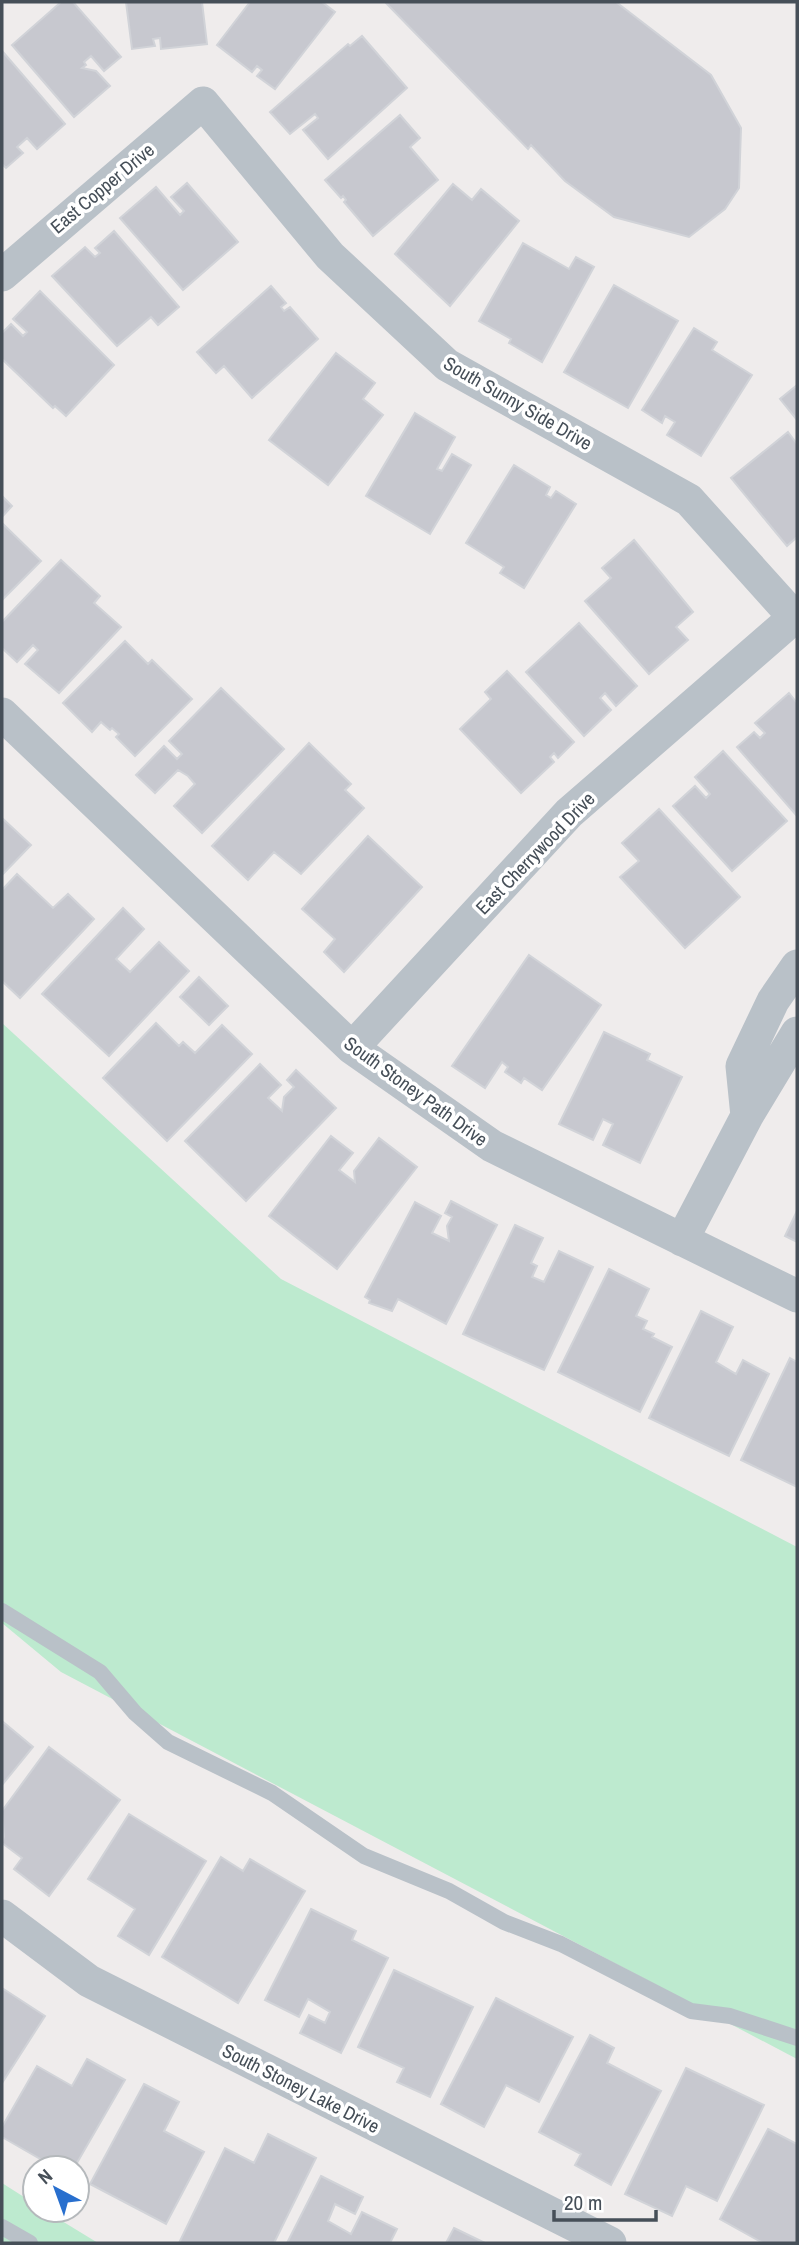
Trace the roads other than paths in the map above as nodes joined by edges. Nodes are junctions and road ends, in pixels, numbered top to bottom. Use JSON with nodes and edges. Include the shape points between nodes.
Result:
{"nodes":[{"id":1,"x":203,"y":103,"type":"joint"},
{"id":2,"x":2,"y":275,"type":"edge"},
{"id":3,"x":796,"y":616,"type":"edge"},
{"id":4,"x":2,"y":714,"type":"edge"},
{"id":5,"x":797,"y":966,"type":"edge"},
{"id":6,"x":797,"y":1034,"type":"edge"},
{"id":7,"x":352,"y":1048,"type":"junction"},
{"id":8,"x":747,"y":1116,"type":"junction"},
{"id":9,"x":682,"y":1240,"type":"junction"},
{"id":10,"x":797,"y":1296,"type":"edge"},
{"id":11,"x":2,"y":1611,"type":"edge"},
{"id":12,"x":2,"y":1916,"type":"edge"},
{"id":13,"x":797,"y":2038,"type":"edge"},
{"id":14,"x":2,"y":2227,"type":"edge"},
{"id":15,"x":30,"y":2243,"type":"edge"},
{"id":16,"x":610,"y":2243,"type":"edge"}],
"edges":[{"from":1,"to":2,"type":"street","name":"East Copper Drive"},
{"from":1,"to":3,"type":"street","name":"South Sunny Side Drive","via":[[330,256],[447,365],[689,500]]},
{"from":3,"to":7,"type":"street","name":"East Cherrywood Drive","via":[[569,813]]},
{"from":4,"to":7,"type":"street","name":"South Stoney Path Drive"},
{"from":5,"to":8,"type":"street","via":[[773,1001],[742,1066]]},
{"from":6,"to":8,"type":"street"},
{"from":7,"to":9,"type":"street","name":"South Stoney Path Drive","via":[[492,1146]]},
{"from":8,"to":9,"type":"street"},
{"from":9,"to":10,"type":"street","name":"South Stoney Path Drive"},
{"from":11,"to":13,"type":"lane","via":[[100,1672],[168,1742],[272,1793],[364,1856],[561,1944],[691,2011],[730,2016]]},
{"from":12,"to":16,"type":"street","name":"South Stoney Lake Drive","via":[[89,1981]]},
{"from":14,"to":15,"type":"lane"}]}
